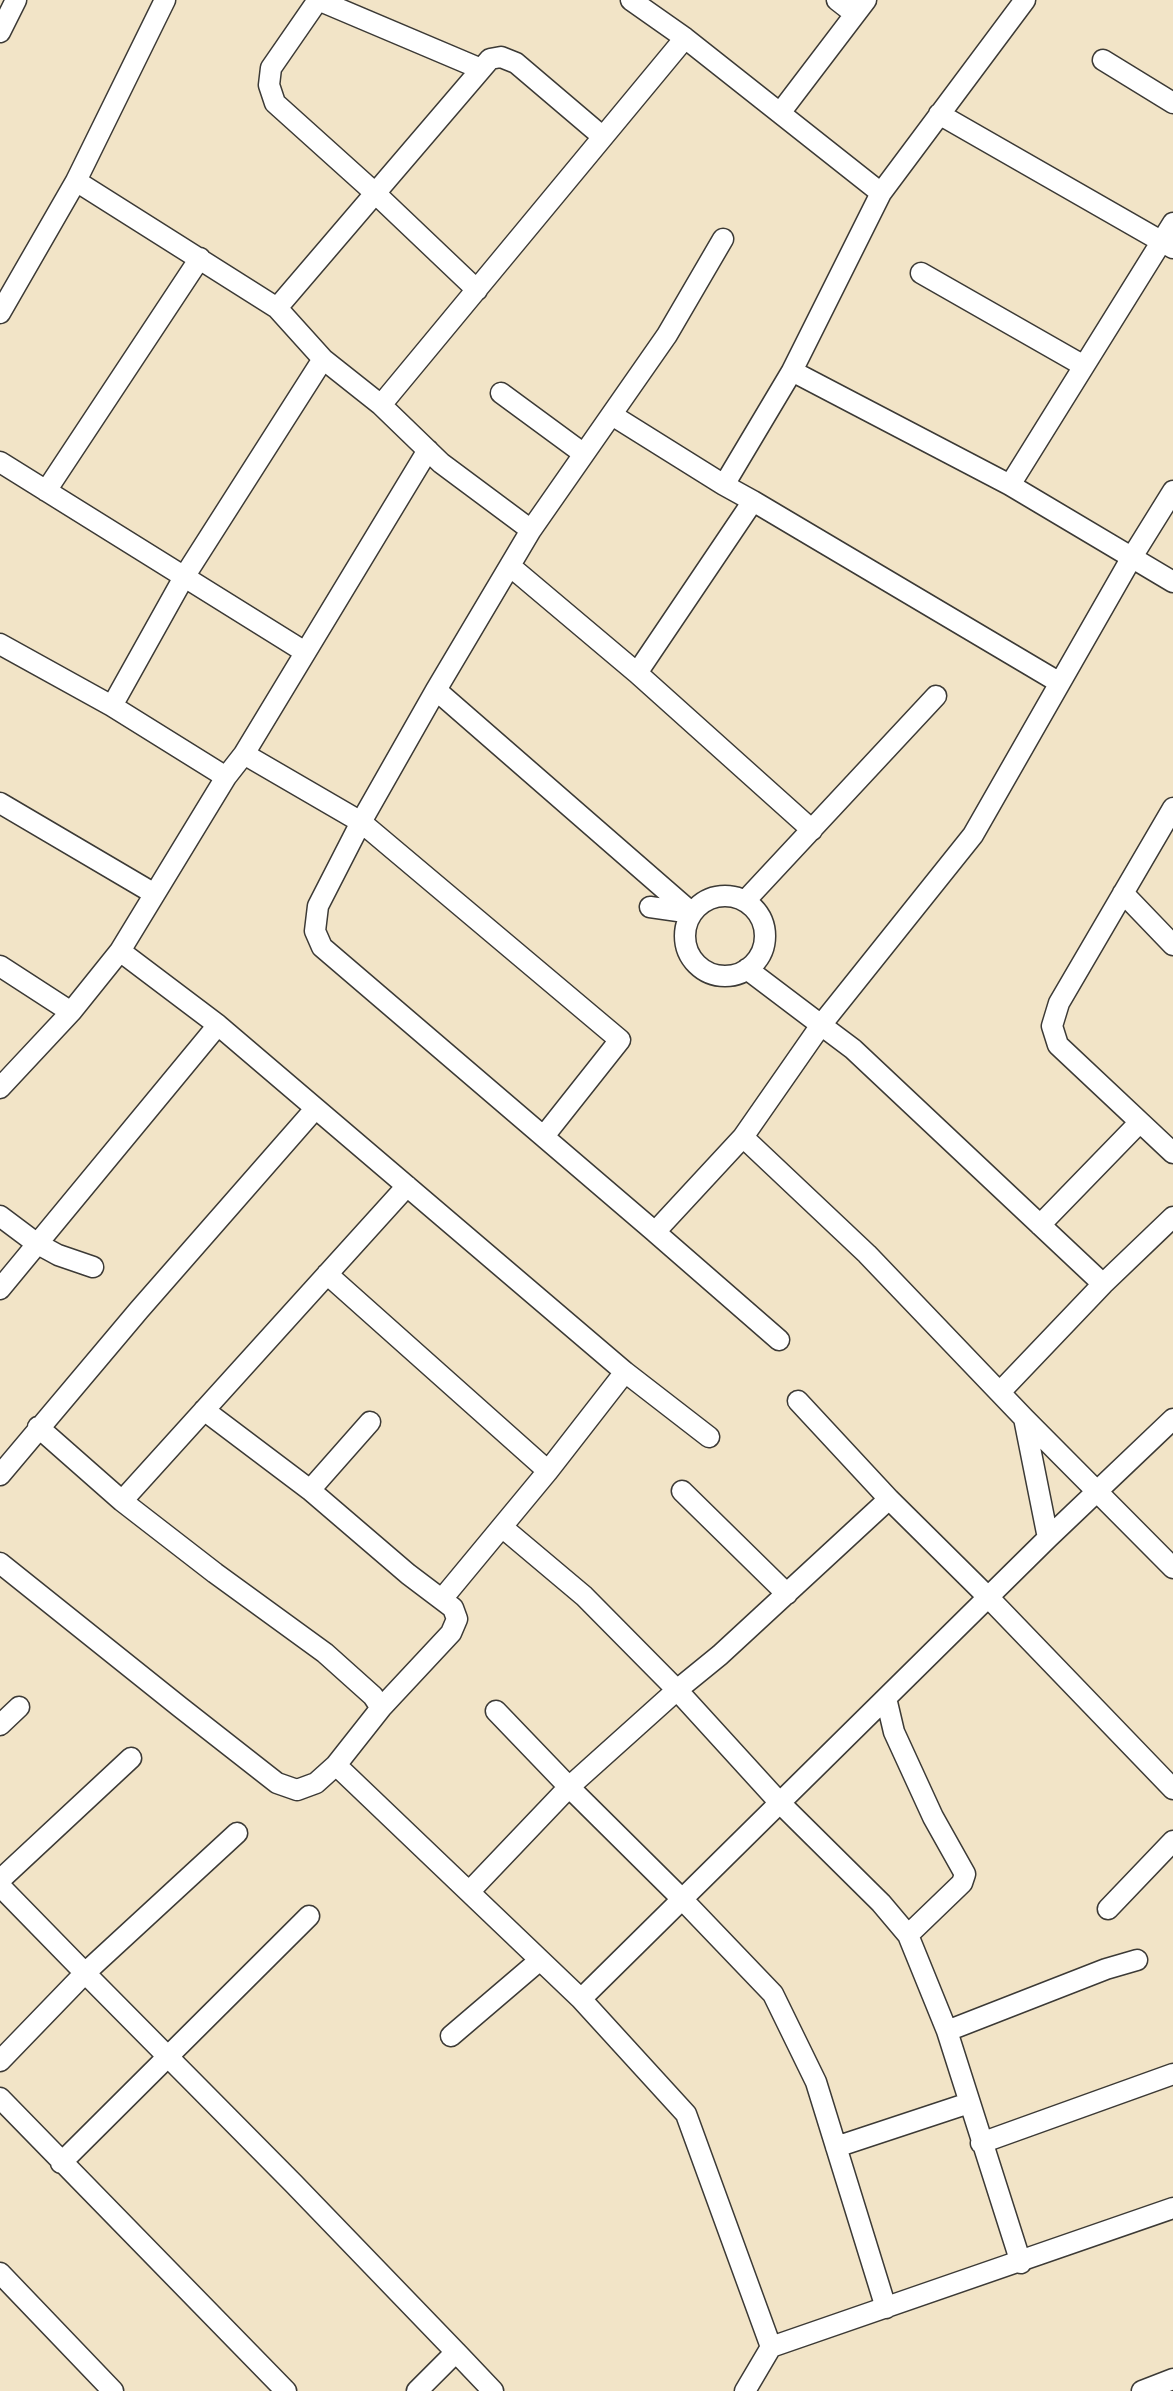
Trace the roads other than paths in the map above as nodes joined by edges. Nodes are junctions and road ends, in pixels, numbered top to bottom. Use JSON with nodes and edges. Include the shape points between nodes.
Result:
{"nodes":[{"id":1,"x":16,"y":0,"type":"edge"},
{"id":2,"x":165,"y":0,"type":"edge"},
{"id":3,"x":318,"y":0,"type":"edge"},
{"id":4,"x":631,"y":0,"type":"edge"},
{"id":5,"x":837,"y":0,"type":"edge"},
{"id":6,"x":1025,"y":0,"type":"edge"},
{"id":7,"x":860,"y":7,"type":"edge"},
{"id":8,"x":0,"y":32,"type":"edge"},
{"id":9,"x":685,"y":38,"type":"junction"},
{"id":10,"x":1103,"y":60,"type":"dead end"},
{"id":11,"x":481,"y":69,"type":"junction"},
{"id":12,"x":1173,"y":103,"type":"edge"},
{"id":13,"x":780,"y":113,"type":"junction"},
{"id":14,"x":939,"y":114,"type":"junction"},
{"id":15,"x":603,"y":137,"type":"junction"},
{"id":16,"x":76,"y":181,"type":"junction"},
{"id":17,"x":375,"y":193,"type":"junction"},
{"id":18,"x":881,"y":193,"type":"junction"},
{"id":19,"x":1173,"y":223,"type":"edge"},
{"id":20,"x":723,"y":239,"type":"dead end"},
{"id":21,"x":1167,"y":245,"type":"edge"},
{"id":22,"x":200,"y":258,"type":"junction"},
{"id":23,"x":921,"y":273,"type":"dead end"},
{"id":24,"x":477,"y":290,"type":"junction"},
{"id":25,"x":277,"y":308,"type":"junction"},
{"id":26,"x":0,"y":313,"type":"edge"},
{"id":27,"x":323,"y":359,"type":"junction"},
{"id":28,"x":1084,"y":366,"type":"junction"},
{"id":29,"x":792,"y":371,"type":"junction"},
{"id":30,"x":501,"y":393,"type":"dead end"},
{"id":31,"x":381,"y":405,"type":"junction"},
{"id":32,"x":612,"y":415,"type":"junction"},
{"id":33,"x":428,"y":450,"type":"junction"},
{"id":34,"x":584,"y":454,"type":"junction"},
{"id":35,"x":0,"y":462,"type":"edge"},
{"id":36,"x":724,"y":485,"type":"junction"},
{"id":37,"x":1010,"y":485,"type":"junction"},
{"id":38,"x":46,"y":491,"type":"junction"},
{"id":39,"x":1173,"y":491,"type":"edge"},
{"id":40,"x":753,"y":501,"type":"junction"},
{"id":41,"x":531,"y":530,"type":"junction"},
{"id":42,"x":1132,"y":557,"type":"junction"},
{"id":43,"x":510,"y":566,"type":"junction"},
{"id":44,"x":184,"y":577,"type":"junction"},
{"id":45,"x":1173,"y":582,"type":"edge"},
{"id":46,"x":0,"y":644,"type":"edge"},
{"id":47,"x":305,"y":652,"type":"junction"},
{"id":48,"x":637,"y":673,"type":"junction"},
{"id":49,"x":1060,"y":683,"type":"junction"},
{"id":50,"x":436,"y":690,"type":"junction"},
{"id":51,"x":936,"y":696,"type":"dead end"},
{"id":52,"x":112,"y":706,"type":"junction"},
{"id":53,"x":244,"y":754,"type":"junction"},
{"id":54,"x":226,"y":777,"type":"junction"},
{"id":55,"x":0,"y":803,"type":"edge"},
{"id":56,"x":1173,"y":808,"type":"edge"},
{"id":57,"x":361,"y":822,"type":"junction"},
{"id":58,"x":812,"y":830,"type":"junction"},
{"id":59,"x":153,"y":893,"type":"junction"},
{"id":60,"x":1123,"y":893,"type":"junction"},
{"id":61,"x":745,"y":901,"type":"junction"},
{"id":62,"x":650,"y":907,"type":"dead end"},
{"id":63,"x":692,"y":913,"type":"junction"},
{"id":64,"x":1173,"y":945,"type":"edge"},
{"id":65,"x":120,"y":951,"type":"junction"},
{"id":66,"x":0,"y":966,"type":"edge"},
{"id":67,"x":747,"y":969,"type":"junction"},
{"id":68,"x":71,"y":1012,"type":"junction"},
{"id":69,"x":218,"y":1025,"type":"junction"},
{"id":70,"x":821,"y":1025,"type":"junction"},
{"id":71,"x":0,"y":1088,"type":"edge"},
{"id":72,"x":315,"y":1109,"type":"junction"},
{"id":73,"x":1140,"y":1122,"type":"junction"},
{"id":74,"x":544,"y":1136,"type":"junction"},
{"id":75,"x":743,"y":1137,"type":"junction"},
{"id":76,"x":1173,"y":1153,"type":"edge"},
{"id":77,"x":407,"y":1186,"type":"junction"},
{"id":78,"x":0,"y":1216,"type":"edge"},
{"id":79,"x":1173,"y":1217,"type":"edge"},
{"id":80,"x":1040,"y":1225,"type":"junction"},
{"id":81,"x":655,"y":1232,"type":"junction"},
{"id":82,"x":36,"y":1243,"type":"junction"},
{"id":83,"x":93,"y":1267,"type":"dead end"},
{"id":84,"x":327,"y":1274,"type":"junction"},
{"id":85,"x":1103,"y":1284,"type":"junction"},
{"id":86,"x":0,"y":1289,"type":"edge"},
{"id":87,"x":779,"y":1340,"type":"dead end"},
{"id":88,"x":625,"y":1372,"type":"junction"},
{"id":89,"x":1000,"y":1392,"type":"junction"},
{"id":90,"x":798,"y":1401,"type":"dead end"},
{"id":91,"x":204,"y":1410,"type":"junction"},
{"id":92,"x":1024,"y":1418,"type":"junction"},
{"id":93,"x":1173,"y":1419,"type":"edge"},
{"id":94,"x":370,"y":1422,"type":"dead end"},
{"id":95,"x":38,"y":1427,"type":"junction"},
{"id":96,"x":709,"y":1437,"type":"dead end"},
{"id":97,"x":548,"y":1471,"type":"junction"},
{"id":98,"x":0,"y":1475,"type":"edge"},
{"id":99,"x":310,"y":1490,"type":"junction"},
{"id":100,"x":682,"y":1491,"type":"dead end"},
{"id":101,"x":1098,"y":1492,"type":"junction"},
{"id":102,"x":889,"y":1499,"type":"junction"},
{"id":103,"x":122,"y":1501,"type":"junction"},
{"id":104,"x":502,"y":1527,"type":"junction"},
{"id":105,"x":1048,"y":1538,"type":"junction"},
{"id":106,"x":0,"y":1563,"type":"edge"},
{"id":107,"x":1173,"y":1568,"type":"edge"},
{"id":108,"x":787,"y":1594,"type":"junction"},
{"id":109,"x":989,"y":1598,"type":"junction"},
{"id":110,"x":442,"y":1599,"type":"junction"},
{"id":111,"x":677,"y":1690,"type":"junction"},
{"id":112,"x":886,"y":1698,"type":"junction"},
{"id":113,"x":19,"y":1707,"type":"dead end"},
{"id":114,"x":381,"y":1708,"type":"junction"},
{"id":115,"x":496,"y":1711,"type":"dead end"},
{"id":116,"x":0,"y":1725,"type":"edge"},
{"id":117,"x":131,"y":1758,"type":"dead end"},
{"id":118,"x":336,"y":1765,"type":"junction"},
{"id":119,"x":569,"y":1787,"type":"junction"},
{"id":120,"x":1173,"y":1789,"type":"edge"},
{"id":121,"x":780,"y":1803,"type":"junction"},
{"id":122,"x":237,"y":1833,"type":"dead end"},
{"id":123,"x":1173,"y":1841,"type":"edge"},
{"id":124,"x":0,"y":1883,"type":"edge"},
{"id":125,"x":469,"y":1892,"type":"junction"},
{"id":126,"x":682,"y":1899,"type":"junction"},
{"id":127,"x":1108,"y":1909,"type":"dead end"},
{"id":128,"x":309,"y":1916,"type":"dead end"},
{"id":129,"x":908,"y":1935,"type":"junction"},
{"id":130,"x":540,"y":1960,"type":"junction"},
{"id":131,"x":1137,"y":1960,"type":"dead end"},
{"id":132,"x":85,"y":1973,"type":"junction"},
{"id":133,"x":581,"y":1999,"type":"junction"},
{"id":134,"x":947,"y":2031,"type":"junction"},
{"id":135,"x":451,"y":2036,"type":"dead end"},
{"id":136,"x":167,"y":2057,"type":"junction"},
{"id":137,"x":0,"y":2061,"type":"edge"},
{"id":138,"x":1173,"y":2074,"type":"edge"},
{"id":139,"x":0,"y":2098,"type":"edge"},
{"id":140,"x":969,"y":2103,"type":"junction"},
{"id":141,"x":981,"y":2143,"type":"junction"},
{"id":142,"x":836,"y":2147,"type":"junction"},
{"id":143,"x":61,"y":2163,"type":"junction"},
{"id":144,"x":1173,"y":2208,"type":"edge"},
{"id":145,"x":1021,"y":2263,"type":"junction"},
{"id":146,"x":0,"y":2273,"type":"edge"},
{"id":147,"x":886,"y":2308,"type":"junction"},
{"id":148,"x":771,"y":2347,"type":"junction"},
{"id":149,"x":456,"y":2352,"type":"junction"},
{"id":150,"x":1173,"y":2379,"type":"edge"},
{"id":151,"x":113,"y":2391,"type":"edge"},
{"id":152,"x":286,"y":2391,"type":"edge"},
{"id":153,"x":417,"y":2391,"type":"edge"},
{"id":154,"x":493,"y":2391,"type":"edge"},
{"id":155,"x":745,"y":2391,"type":"edge"},
{"id":156,"x":1142,"y":2391,"type":"edge"}],
"edges":[{"from":1,"to":8,"type":"street"},
{"from":2,"to":16,"type":"street"},
{"from":3,"to":11,"type":"street"},
{"from":3,"to":17,"type":"street","via":[[271,68],[269,85],[275,103]]},
{"from":4,"to":9,"type":"street"},
{"from":5,"to":7,"type":"street"},
{"from":6,"to":14,"type":"street"},
{"from":7,"to":13,"type":"street"},
{"from":9,"to":13,"type":"street"},
{"from":9,"to":15,"type":"street"},
{"from":10,"to":12,"type":"street"},
{"from":11,"to":15,"type":"street","via":[[501,57],[516,63]]},
{"from":11,"to":17,"type":"street"},
{"from":13,"to":18,"type":"street"},
{"from":14,"to":18,"type":"street"},
{"from":14,"to":21,"type":"street"},
{"from":15,"to":24,"type":"street"},
{"from":16,"to":22,"type":"street"},
{"from":16,"to":26,"type":"street"},
{"from":17,"to":24,"type":"street"},
{"from":17,"to":25,"type":"street"},
{"from":18,"to":29,"type":"street"},
{"from":19,"to":21,"type":"street"},
{"from":20,"to":32,"type":"street"},
{"from":21,"to":28,"type":"street"},
{"from":22,"to":25,"type":"street"},
{"from":22,"to":38,"type":"street"},
{"from":23,"to":28,"type":"street"},
{"from":24,"to":31,"type":"street"},
{"from":25,"to":27,"type":"street"},
{"from":27,"to":31,"type":"street"},
{"from":27,"to":44,"type":"street"},
{"from":28,"to":37,"type":"street"},
{"from":29,"to":36,"type":"street"},
{"from":29,"to":37,"type":"street"},
{"from":30,"to":34,"type":"street"},
{"from":31,"to":33,"type":"street"},
{"from":32,"to":34,"type":"street"},
{"from":32,"to":36,"type":"street"},
{"from":33,"to":41,"type":"street"},
{"from":33,"to":47,"type":"street"},
{"from":34,"to":41,"type":"street"},
{"from":35,"to":38,"type":"street"},
{"from":36,"to":40,"type":"street"},
{"from":37,"to":42,"type":"street"},
{"from":38,"to":44,"type":"street"},
{"from":39,"to":42,"type":"street"},
{"from":40,"to":48,"type":"street"},
{"from":40,"to":49,"type":"street"},
{"from":41,"to":43,"type":"street"},
{"from":42,"to":45,"type":"street"},
{"from":42,"to":49,"type":"street"},
{"from":43,"to":48,"type":"street"},
{"from":43,"to":50,"type":"street"},
{"from":44,"to":47,"type":"street"},
{"from":44,"to":52,"type":"street"},
{"from":46,"to":52,"type":"street"},
{"from":47,"to":53,"type":"street"},
{"from":48,"to":58,"type":"street"},
{"from":49,"to":70,"type":"street","via":[[973,835]]},
{"from":50,"to":57,"type":"street"},
{"from":50,"to":63,"type":"street"},
{"from":51,"to":58,"type":"street"},
{"from":52,"to":54,"type":"street"},
{"from":53,"to":54,"type":"street"},
{"from":53,"to":57,"type":"street"},
{"from":54,"to":59,"type":"street"},
{"from":55,"to":59,"type":"street"},
{"from":56,"to":60,"type":"street"},
{"from":57,"to":74,"type":"street","via":[[318,906],[315,931],[322,947]]},
{"from":57,"to":74,"type":"street","via":[[620,1040]]},
{"from":58,"to":61,"type":"street"},
{"from":59,"to":65,"type":"street"},
{"from":60,"to":64,"type":"street"},
{"from":60,"to":73,"type":"street","via":[[1059,1003],[1052,1026],[1058,1045]]},
{"from":61,"to":63,"type":"street","via":[[722,895]]},
{"from":61,"to":67,"type":"street","via":[[761,918],[765,940]]},
{"from":62,"to":63,"type":"street"},
{"from":63,"to":67,"type":"street","via":[[686,947],[698,966],[728,976]]},
{"from":65,"to":68,"type":"street"},
{"from":65,"to":69,"type":"street"},
{"from":66,"to":68,"type":"street"},
{"from":67,"to":70,"type":"street"},
{"from":68,"to":71,"type":"street"},
{"from":69,"to":72,"type":"street"},
{"from":69,"to":82,"type":"street"},
{"from":70,"to":75,"type":"street"},
{"from":70,"to":80,"type":"street"},
{"from":72,"to":77,"type":"street"},
{"from":72,"to":95,"type":"street"},
{"from":73,"to":76,"type":"street"},
{"from":73,"to":80,"type":"street"},
{"from":74,"to":81,"type":"street"},
{"from":75,"to":81,"type":"street"},
{"from":75,"to":89,"type":"street","via":[[867,1254]]},
{"from":77,"to":84,"type":"street"},
{"from":77,"to":88,"type":"street"},
{"from":78,"to":82,"type":"street"},
{"from":79,"to":85,"type":"street"},
{"from":80,"to":85,"type":"street"},
{"from":81,"to":87,"type":"street"},
{"from":82,"to":83,"type":"street"},
{"from":82,"to":86,"type":"street"},
{"from":84,"to":91,"type":"street"},
{"from":84,"to":97,"type":"street"},
{"from":85,"to":89,"type":"street"},
{"from":88,"to":96,"type":"street"},
{"from":88,"to":97,"type":"street"},
{"from":89,"to":92,"type":"street"},
{"from":90,"to":102,"type":"street"},
{"from":91,"to":99,"type":"street"},
{"from":91,"to":103,"type":"street"},
{"from":92,"to":101,"type":"street"},
{"from":92,"to":105,"type":"street"},
{"from":93,"to":101,"type":"street"},
{"from":94,"to":99,"type":"street"},
{"from":95,"to":98,"type":"street"},
{"from":95,"to":103,"type":"street"},
{"from":97,"to":104,"type":"street"},
{"from":99,"to":110,"type":"street"},
{"from":100,"to":108,"type":"street"},
{"from":101,"to":105,"type":"street"},
{"from":101,"to":107,"type":"street"},
{"from":102,"to":108,"type":"street"},
{"from":102,"to":109,"type":"street"},
{"from":103,"to":114,"type":"street","via":[[325,1653]]},
{"from":104,"to":110,"type":"street"},
{"from":104,"to":111,"type":"street","via":[[584,1596]]},
{"from":105,"to":109,"type":"street"},
{"from":106,"to":118,"type":"street","via":[[277,1783],[297,1790],[316,1783]]},
{"from":108,"to":111,"type":"street"},
{"from":109,"to":112,"type":"street"},
{"from":109,"to":120,"type":"street"},
{"from":110,"to":114,"type":"street","via":[[457,1619],[451,1633]]},
{"from":111,"to":119,"type":"street"},
{"from":111,"to":121,"type":"street"},
{"from":112,"to":121,"type":"street"},
{"from":112,"to":129,"type":"street","via":[[894,1732],[965,1874]]},
{"from":113,"to":116,"type":"street"},
{"from":114,"to":118,"type":"street"},
{"from":115,"to":119,"type":"street"},
{"from":117,"to":124,"type":"street"},
{"from":118,"to":125,"type":"street"},
{"from":119,"to":125,"type":"street"},
{"from":119,"to":126,"type":"street"},
{"from":121,"to":126,"type":"street"},
{"from":121,"to":129,"type":"street"},
{"from":122,"to":132,"type":"street"},
{"from":123,"to":127,"type":"street"},
{"from":124,"to":132,"type":"street"},
{"from":125,"to":130,"type":"street"},
{"from":126,"to":133,"type":"street"},
{"from":126,"to":142,"type":"street","via":[[773,1994],[816,2082]]},
{"from":128,"to":136,"type":"street"},
{"from":129,"to":134,"type":"street"},
{"from":130,"to":133,"type":"street"},
{"from":130,"to":135,"type":"street"},
{"from":131,"to":134,"type":"street"},
{"from":132,"to":136,"type":"street"},
{"from":132,"to":137,"type":"street"},
{"from":133,"to":148,"type":"street","via":[[686,2114]]},
{"from":134,"to":140,"type":"street"},
{"from":136,"to":143,"type":"street"},
{"from":136,"to":149,"type":"street"},
{"from":138,"to":141,"type":"street"},
{"from":139,"to":143,"type":"street"},
{"from":140,"to":141,"type":"street"},
{"from":140,"to":142,"type":"street"},
{"from":141,"to":145,"type":"street"},
{"from":142,"to":147,"type":"street"},
{"from":143,"to":152,"type":"street"},
{"from":144,"to":145,"type":"street"},
{"from":145,"to":147,"type":"street"},
{"from":146,"to":151,"type":"street"},
{"from":147,"to":148,"type":"street"},
{"from":148,"to":155,"type":"street"},
{"from":149,"to":153,"type":"street"},
{"from":149,"to":154,"type":"street"},
{"from":150,"to":156,"type":"street"}]}
